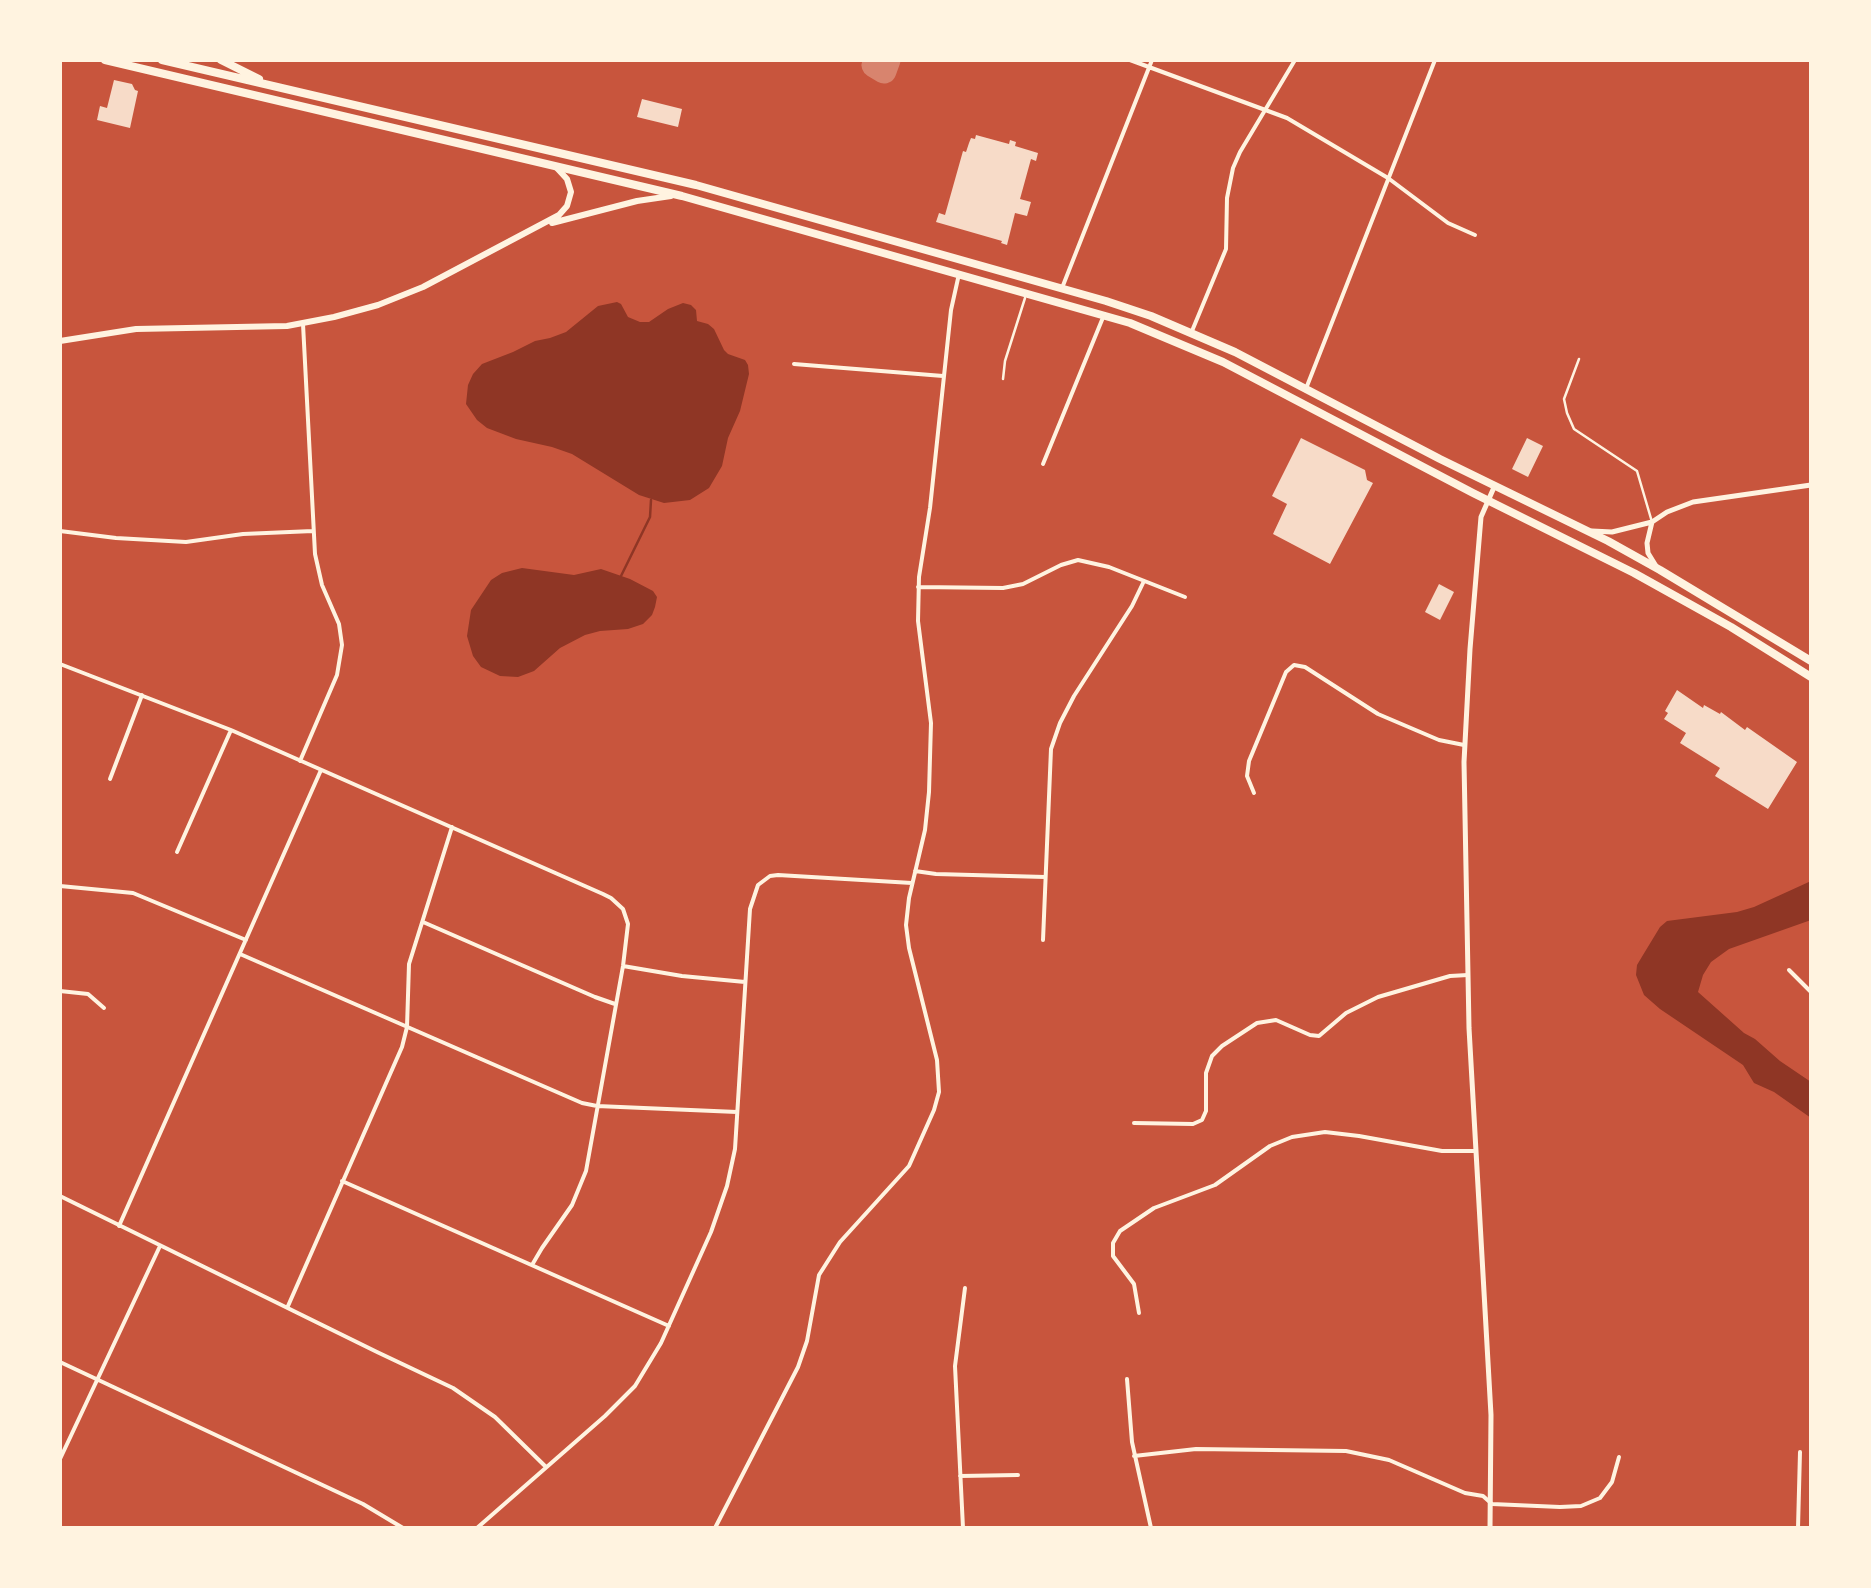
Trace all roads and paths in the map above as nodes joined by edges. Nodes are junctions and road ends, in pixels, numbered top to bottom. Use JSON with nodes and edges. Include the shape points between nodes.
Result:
{"nodes":[{"id":1,"x":106,"y":60,"type":"edge"},
{"id":2,"x":162,"y":60,"type":"edge"},
{"id":3,"x":220,"y":60,"type":"edge"},
{"id":4,"x":1130,"y":60,"type":"edge"},
{"id":5,"x":1152,"y":60,"type":"edge"},
{"id":6,"x":1295,"y":60,"type":"edge"},
{"id":7,"x":1435,"y":60,"type":"edge"},
{"id":8,"x":1150,"y":67,"type":"junction"},
{"id":9,"x":286,"y":89,"type":"junction"},
{"id":10,"x":1266,"y":108,"type":"junction"},
{"id":11,"x":554,"y":166,"type":"junction"},
{"id":12,"x":1388,"y":178,"type":"junction"},
{"id":13,"x":682,"y":196,"type":"junction"},
{"id":14,"x":546,"y":224,"type":"junction"},
{"id":15,"x":1475,"y":236,"type":"dead end"},
{"id":16,"x":958,"y":274,"type":"junction"},
{"id":17,"x":1062,"y":289,"type":"junction"},
{"id":18,"x":1026,"y":293,"type":"junction"},
{"id":19,"x":1104,"y":315,"type":"junction"},
{"id":20,"x":303,"y":324,"type":"junction"},
{"id":21,"x":1192,"y":332,"type":"junction"},
{"id":22,"x":60,"y":342,"type":"edge"},
{"id":23,"x":1579,"y":359,"type":"dead end"},
{"id":24,"x":794,"y":364,"type":"dead end"},
{"id":25,"x":944,"y":376,"type":"junction"},
{"id":26,"x":1002,"y":379,"type":"dead end"},
{"id":27,"x":1306,"y":388,"type":"junction"},
{"id":28,"x":1044,"y":464,"type":"dead end"},
{"id":29,"x":1811,"y":485,"type":"edge"},
{"id":30,"x":1495,"y":486,"type":"junction"},
{"id":31,"x":1487,"y":500,"type":"junction"},
{"id":32,"x":1652,"y":522,"type":"junction"},
{"id":33,"x":1584,"y":529,"type":"junction"},
{"id":34,"x":313,"y":531,"type":"junction"},
{"id":35,"x":60,"y":532,"type":"edge"},
{"id":36,"x":1660,"y":570,"type":"junction"},
{"id":37,"x":1144,"y":581,"type":"junction"},
{"id":38,"x":918,"y":587,"type":"junction"},
{"id":39,"x":1186,"y":597,"type":"dead end"},
{"id":40,"x":1811,"y":661,"type":"edge"},
{"id":41,"x":60,"y":664,"type":"edge"},
{"id":42,"x":1811,"y":676,"type":"edge"},
{"id":43,"x":142,"y":695,"type":"junction"},
{"id":44,"x":231,"y":730,"type":"junction"},
{"id":45,"x":1464,"y":745,"type":"junction"},
{"id":46,"x":300,"y":760,"type":"junction"},
{"id":47,"x":321,"y":770,"type":"junction"},
{"id":48,"x":110,"y":779,"type":"dead end"},
{"id":49,"x":1254,"y":793,"type":"dead end"},
{"id":50,"x":452,"y":828,"type":"junction"},
{"id":51,"x":177,"y":852,"type":"dead end"},
{"id":52,"x":915,"y":870,"type":"junction"},
{"id":53,"x":1045,"y":877,"type":"junction"},
{"id":54,"x":912,"y":883,"type":"junction"},
{"id":55,"x":60,"y":886,"type":"edge"},
{"id":56,"x":423,"y":922,"type":"junction"},
{"id":57,"x":246,"y":940,"type":"junction"},
{"id":58,"x":1042,"y":940,"type":"dead end"},
{"id":59,"x":240,"y":954,"type":"junction"},
{"id":60,"x":622,"y":966,"type":"junction"},
{"id":61,"x":1789,"y":970,"type":"dead end"},
{"id":62,"x":1468,"y":975,"type":"junction"},
{"id":63,"x":745,"y":982,"type":"junction"},
{"id":64,"x":60,"y":991,"type":"edge"},
{"id":65,"x":1811,"y":992,"type":"edge"},
{"id":66,"x":615,"y":1004,"type":"junction"},
{"id":67,"x":104,"y":1008,"type":"dead end"},
{"id":68,"x":407,"y":1027,"type":"junction"},
{"id":69,"x":597,"y":1106,"type":"junction"},
{"id":70,"x":737,"y":1112,"type":"junction"},
{"id":71,"x":1134,"y":1123,"type":"dead end"},
{"id":72,"x":1475,"y":1151,"type":"junction"},
{"id":73,"x":342,"y":1181,"type":"junction"},
{"id":74,"x":60,"y":1196,"type":"edge"},
{"id":75,"x":120,"y":1226,"type":"junction"},
{"id":76,"x":160,"y":1246,"type":"junction"},
{"id":77,"x":532,"y":1266,"type":"junction"},
{"id":78,"x":965,"y":1288,"type":"dead end"},
{"id":79,"x":287,"y":1308,"type":"junction"},
{"id":80,"x":1139,"y":1313,"type":"dead end"},
{"id":81,"x":669,"y":1326,"type":"junction"},
{"id":82,"x":60,"y":1362,"type":"edge"},
{"id":83,"x":1127,"y":1378,"type":"dead end"},
{"id":84,"x":98,"y":1380,"type":"junction"},
{"id":85,"x":1800,"y":1452,"type":"dead end"},
{"id":86,"x":1134,"y":1456,"type":"junction"},
{"id":87,"x":1619,"y":1457,"type":"dead end"},
{"id":88,"x":60,"y":1459,"type":"edge"},
{"id":89,"x":546,"y":1467,"type":"junction"},
{"id":90,"x":1018,"y":1475,"type":"dead end"},
{"id":91,"x":960,"y":1476,"type":"junction"},
{"id":92,"x":1492,"y":1504,"type":"junction"},
{"id":93,"x":403,"y":1528,"type":"edge"},
{"id":94,"x":476,"y":1528,"type":"edge"},
{"id":95,"x":715,"y":1528,"type":"edge"},
{"id":96,"x":963,"y":1528,"type":"edge"},
{"id":97,"x":1150,"y":1528,"type":"edge"},
{"id":98,"x":1490,"y":1528,"type":"edge"},
{"id":99,"x":1798,"y":1528,"type":"edge"}],
"edges":[{"from":1,"to":11,"type":"highway"},
{"from":2,"to":9,"type":"highway"},
{"from":3,"to":9,"type":"highway"},
{"from":4,"to":8,"type":"street"},
{"from":5,"to":8,"type":"street"},
{"from":6,"to":10,"type":"street"},
{"from":7,"to":12,"type":"street"},
{"from":8,"to":10,"type":"street"},
{"from":8,"to":17,"type":"street"},
{"from":9,"to":17,"type":"highway","via":[[683,181]]},
{"from":10,"to":12,"type":"street"},
{"from":10,"to":21,"type":"street","via":[[1233,168],[1226,249]]},
{"from":11,"to":13,"type":"highway"},
{"from":11,"to":14,"type":"main road","via":[[568,179],[570,200]]},
{"from":12,"to":15,"type":"street"},
{"from":12,"to":27,"type":"street"},
{"from":13,"to":14,"type":"main road"},
{"from":13,"to":16,"type":"highway"},
{"from":14,"to":20,"type":"main road","via":[[407,294]]},
{"from":16,"to":18,"type":"highway"},
{"from":16,"to":25,"type":"street"},
{"from":17,"to":21,"type":"highway"},
{"from":18,"to":19,"type":"highway"},
{"from":18,"to":26,"type":"lane"},
{"from":19,"to":28,"type":"street"},
{"from":19,"to":31,"type":"highway","via":[[1212,357]]},
{"from":20,"to":22,"type":"main road","via":[[136,329]]},
{"from":20,"to":34,"type":"street"},
{"from":21,"to":27,"type":"highway"},
{"from":23,"to":32,"type":"lane","via":[[1564,399],[1566,413],[1574,430],[1637,472]]},
{"from":24,"to":25,"type":"street"},
{"from":25,"to":38,"type":"street"},
{"from":27,"to":30,"type":"highway"},
{"from":29,"to":32,"type":"street","via":[[1693,502]]},
{"from":30,"to":31,"type":"street"},
{"from":30,"to":33,"type":"highway"},
{"from":31,"to":42,"type":"highway","via":[[1682,599]]},
{"from":31,"to":45,"type":"street"},
{"from":32,"to":33,"type":"street","via":[[1612,532]]},
{"from":32,"to":36,"type":"street","via":[[1648,554]]},
{"from":33,"to":36,"type":"highway"},
{"from":34,"to":35,"type":"street","via":[[186,542]]},
{"from":34,"to":46,"type":"street","via":[[341,654]]},
{"from":36,"to":40,"type":"highway"},
{"from":37,"to":38,"type":"street","via":[[1078,560],[1013,586]]},
{"from":37,"to":39,"type":"street"},
{"from":37,"to":53,"type":"street","via":[[1055,735]]},
{"from":38,"to":52,"type":"street","via":[[931,737],[928,804]]},
{"from":41,"to":43,"type":"street"},
{"from":43,"to":44,"type":"street"},
{"from":43,"to":48,"type":"street"},
{"from":44,"to":46,"type":"street"},
{"from":44,"to":51,"type":"street"},
{"from":45,"to":49,"type":"street","via":[[1392,721],[1294,665],[1249,761],[1246,776]]},
{"from":45,"to":62,"type":"street"},
{"from":46,"to":47,"type":"street"},
{"from":47,"to":50,"type":"street"},
{"from":47,"to":57,"type":"street"},
{"from":50,"to":56,"type":"street"},
{"from":50,"to":60,"type":"street","via":[[611,898],[628,924]]},
{"from":52,"to":53,"type":"street"},
{"from":52,"to":54,"type":"street"},
{"from":53,"to":58,"type":"street"},
{"from":54,"to":63,"type":"street","via":[[787,874],[763,880],[751,900]]},
{"from":54,"to":95,"type":"street","via":[[907,936],[937,1060],[937,1102],[910,1166],[825,1264],[803,1354]]},
{"from":55,"to":57,"type":"street","via":[[133,893]]},
{"from":56,"to":66,"type":"street"},
{"from":56,"to":68,"type":"street","via":[[408,974]]},
{"from":57,"to":59,"type":"street"},
{"from":59,"to":68,"type":"street"},
{"from":59,"to":75,"type":"street"},
{"from":60,"to":63,"type":"street"},
{"from":60,"to":66,"type":"street"},
{"from":61,"to":65,"type":"street"},
{"from":62,"to":71,"type":"street","via":[[1378,997],[1319,1036],[1276,1020],[1256,1023],[1212,1056],[1202,1120]]},
{"from":62,"to":72,"type":"street"},
{"from":63,"to":70,"type":"street"},
{"from":64,"to":67,"type":"street","via":[[88,994]]},
{"from":66,"to":69,"type":"street"},
{"from":68,"to":69,"type":"street"},
{"from":68,"to":73,"type":"street"},
{"from":69,"to":70,"type":"street"},
{"from":69,"to":77,"type":"street","via":[[578,1194]]},
{"from":70,"to":81,"type":"street","via":[[722,1201]]},
{"from":72,"to":80,"type":"street","via":[[1325,1132],[1270,1146],[1214,1184],[1120,1230],[1113,1256],[1134,1284]]},
{"from":72,"to":92,"type":"street"},
{"from":73,"to":77,"type":"street"},
{"from":73,"to":79,"type":"street"},
{"from":74,"to":75,"type":"street"},
{"from":75,"to":76,"type":"street"},
{"from":76,"to":79,"type":"street"},
{"from":76,"to":84,"type":"street"},
{"from":77,"to":81,"type":"street"},
{"from":78,"to":91,"type":"street","via":[[955,1353]]},
{"from":79,"to":89,"type":"street","via":[[464,1394]]},
{"from":81,"to":89,"type":"street","via":[[634,1386]]},
{"from":82,"to":84,"type":"street"},
{"from":83,"to":86,"type":"street"},
{"from":84,"to":88,"type":"street"},
{"from":84,"to":93,"type":"street"},
{"from":85,"to":99,"type":"street"},
{"from":86,"to":92,"type":"street","via":[[1196,1449],[1358,1452]]},
{"from":86,"to":97,"type":"street"},
{"from":87,"to":92,"type":"street","via":[[1606,1491],[1581,1506]]},
{"from":89,"to":94,"type":"street"},
{"from":90,"to":91,"type":"street"},
{"from":91,"to":96,"type":"street"},
{"from":92,"to":98,"type":"street"}]}
